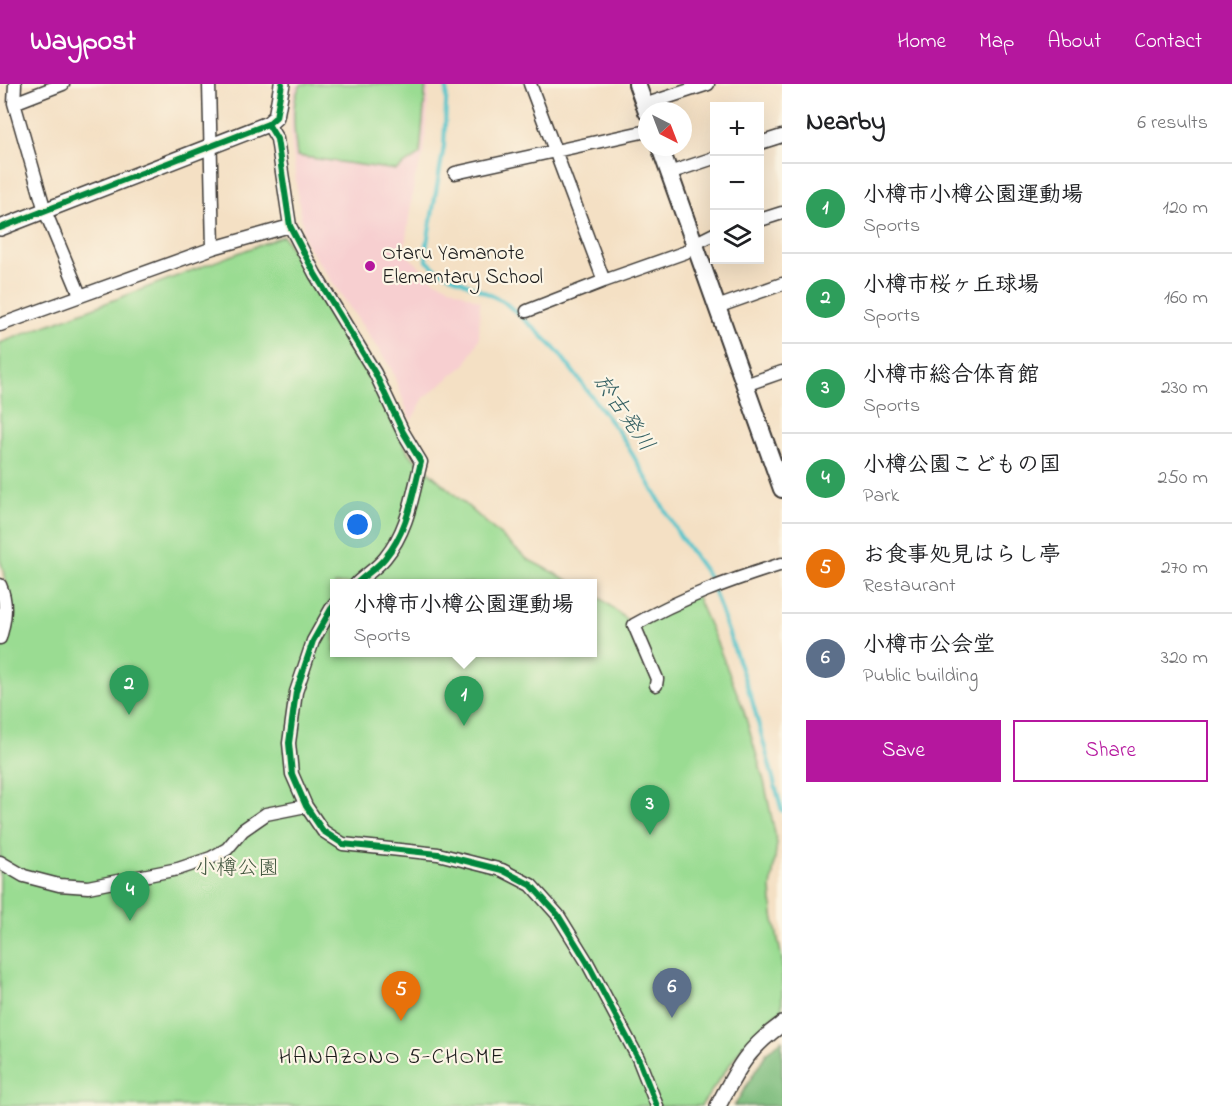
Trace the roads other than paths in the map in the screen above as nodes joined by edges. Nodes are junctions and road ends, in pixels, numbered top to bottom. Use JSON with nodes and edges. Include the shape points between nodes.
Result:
{"nodes":[{"id":1,"x":15,"y":84,"type":"edge"},
{"id":2,"x":63,"y":84,"type":"edge"},
{"id":3,"x":209,"y":84,"type":"edge"},
{"id":4,"x":282,"y":84,"type":"edge"},
{"id":5,"x":530,"y":84,"type":"edge"},
{"id":6,"x":637,"y":84,"type":"edge"},
{"id":7,"x":708,"y":84,"type":"edge"},
{"id":8,"x":644,"y":102,"type":"edge"},
{"id":9,"x":662,"y":102,"type":"edge"},
{"id":10,"x":14,"y":103,"type":"junction"},
{"id":11,"x":268,"y":124,"type":"junction"},
{"id":12,"x":638,"y":133,"type":"edge"},
{"id":13,"x":782,"y":136,"type":"edge"},
{"id":14,"x":764,"y":141,"type":"edge"},
{"id":15,"x":209,"y":147,"type":"junction"},
{"id":16,"x":556,"y":150,"type":"junction"},
{"id":17,"x":663,"y":156,"type":"edge"},
{"id":18,"x":710,"y":159,"type":"edge"},
{"id":19,"x":454,"y":173,"type":"dead end"},
{"id":20,"x":669,"y":173,"type":"junction"},
{"id":21,"x":45,"y":211,"type":"junction"},
{"id":22,"x":782,"y":213,"type":"edge"},
{"id":23,"x":764,"y":218,"type":"edge"},
{"id":24,"x":291,"y":226,"type":"junction"},
{"id":25,"x":0,"y":228,"type":"edge"},
{"id":26,"x":710,"y":236,"type":"edge"},
{"id":27,"x":694,"y":244,"type":"junction"},
{"id":28,"x":213,"y":248,"type":"junction"},
{"id":29,"x":604,"y":281,"type":"junction"},
{"id":30,"x":782,"y":284,"type":"edge"},
{"id":31,"x":80,"y":295,"type":"junction"},
{"id":32,"x":717,"y":308,"type":"junction"},
{"id":33,"x":527,"y":312,"type":"dead end"},
{"id":34,"x":0,"y":325,"type":"edge"},
{"id":35,"x":782,"y":372,"type":"edge"},
{"id":36,"x":745,"y":385,"type":"junction"},
{"id":37,"x":782,"y":489,"type":"edge"},
{"id":38,"x":782,"y":564,"type":"edge"},
{"id":39,"x":362,"y":579,"type":"edge"},
{"id":40,"x":0,"y":585,"type":"edge"},
{"id":41,"x":330,"y":611,"type":"edge"},
{"id":42,"x":0,"y":638,"type":"edge"},
{"id":43,"x":656,"y":685,"type":"dead end"},
{"id":44,"x":306,"y":806,"type":"junction"},
{"id":45,"x":0,"y":862,"type":"edge"},
{"id":46,"x":782,"y":1024,"type":"edge"},
{"id":47,"x":657,"y":1106,"type":"edge"},
{"id":48,"x":718,"y":1106,"type":"edge"}],
"edges":[{"from":1,"to":10,"type":"street"},
{"from":2,"to":10,"type":"street"},
{"from":3,"to":15,"type":"street"},
{"from":4,"to":11,"type":"street","via":[[276,117]]},
{"from":5,"to":16,"type":"street"},
{"from":6,"to":8,"type":"main road"},
{"from":7,"to":9,"type":"street"},
{"from":10,"to":21,"type":"street"},
{"from":11,"to":15,"type":"street"},
{"from":11,"to":24,"type":"street","via":[[277,139]]},
{"from":12,"to":16,"type":"street"},
{"from":13,"to":14,"type":"street"},
{"from":15,"to":21,"type":"street"},
{"from":15,"to":28,"type":"street"},
{"from":16,"to":19,"type":"street"},
{"from":16,"to":29,"type":"street"},
{"from":17,"to":20,"type":"main road"},
{"from":18,"to":20,"type":"street"},
{"from":20,"to":27,"type":"main road"},
{"from":21,"to":25,"type":"street"},
{"from":21,"to":31,"type":"street"},
{"from":22,"to":23,"type":"street"},
{"from":24,"to":28,"type":"street"},
{"from":24,"to":39,"type":"street","via":[[421,462],[414,500],[402,533],[384,560]]},
{"from":26,"to":27,"type":"street"},
{"from":27,"to":29,"type":"street","via":[[686,252]]},
{"from":27,"to":32,"type":"main road"},
{"from":28,"to":31,"type":"street"},
{"from":29,"to":33,"type":"street"},
{"from":30,"to":32,"type":"street"},
{"from":31,"to":34,"type":"street"},
{"from":32,"to":36,"type":"main road"},
{"from":35,"to":36,"type":"street"},
{"from":36,"to":37,"type":"main road"},
{"from":38,"to":43,"type":"street","via":[[721,583],[634,625],[657,679]]},
{"from":40,"to":42,"type":"street","via":[[6,615]]},
{"from":41,"to":44,"type":"street","via":[[313,641],[296,692],[289,743],[292,774]]},
{"from":44,"to":45,"type":"street","via":[[266,814],[211,858],[88,888],[24,876]]},
{"from":44,"to":47,"type":"street","via":[[323,831],[343,844],[438,854],[502,870],[531,885],[558,915],[587,962],[638,1058]]},
{"from":46,"to":48,"type":"street","via":[[761,1039],[742,1061]]}]}
